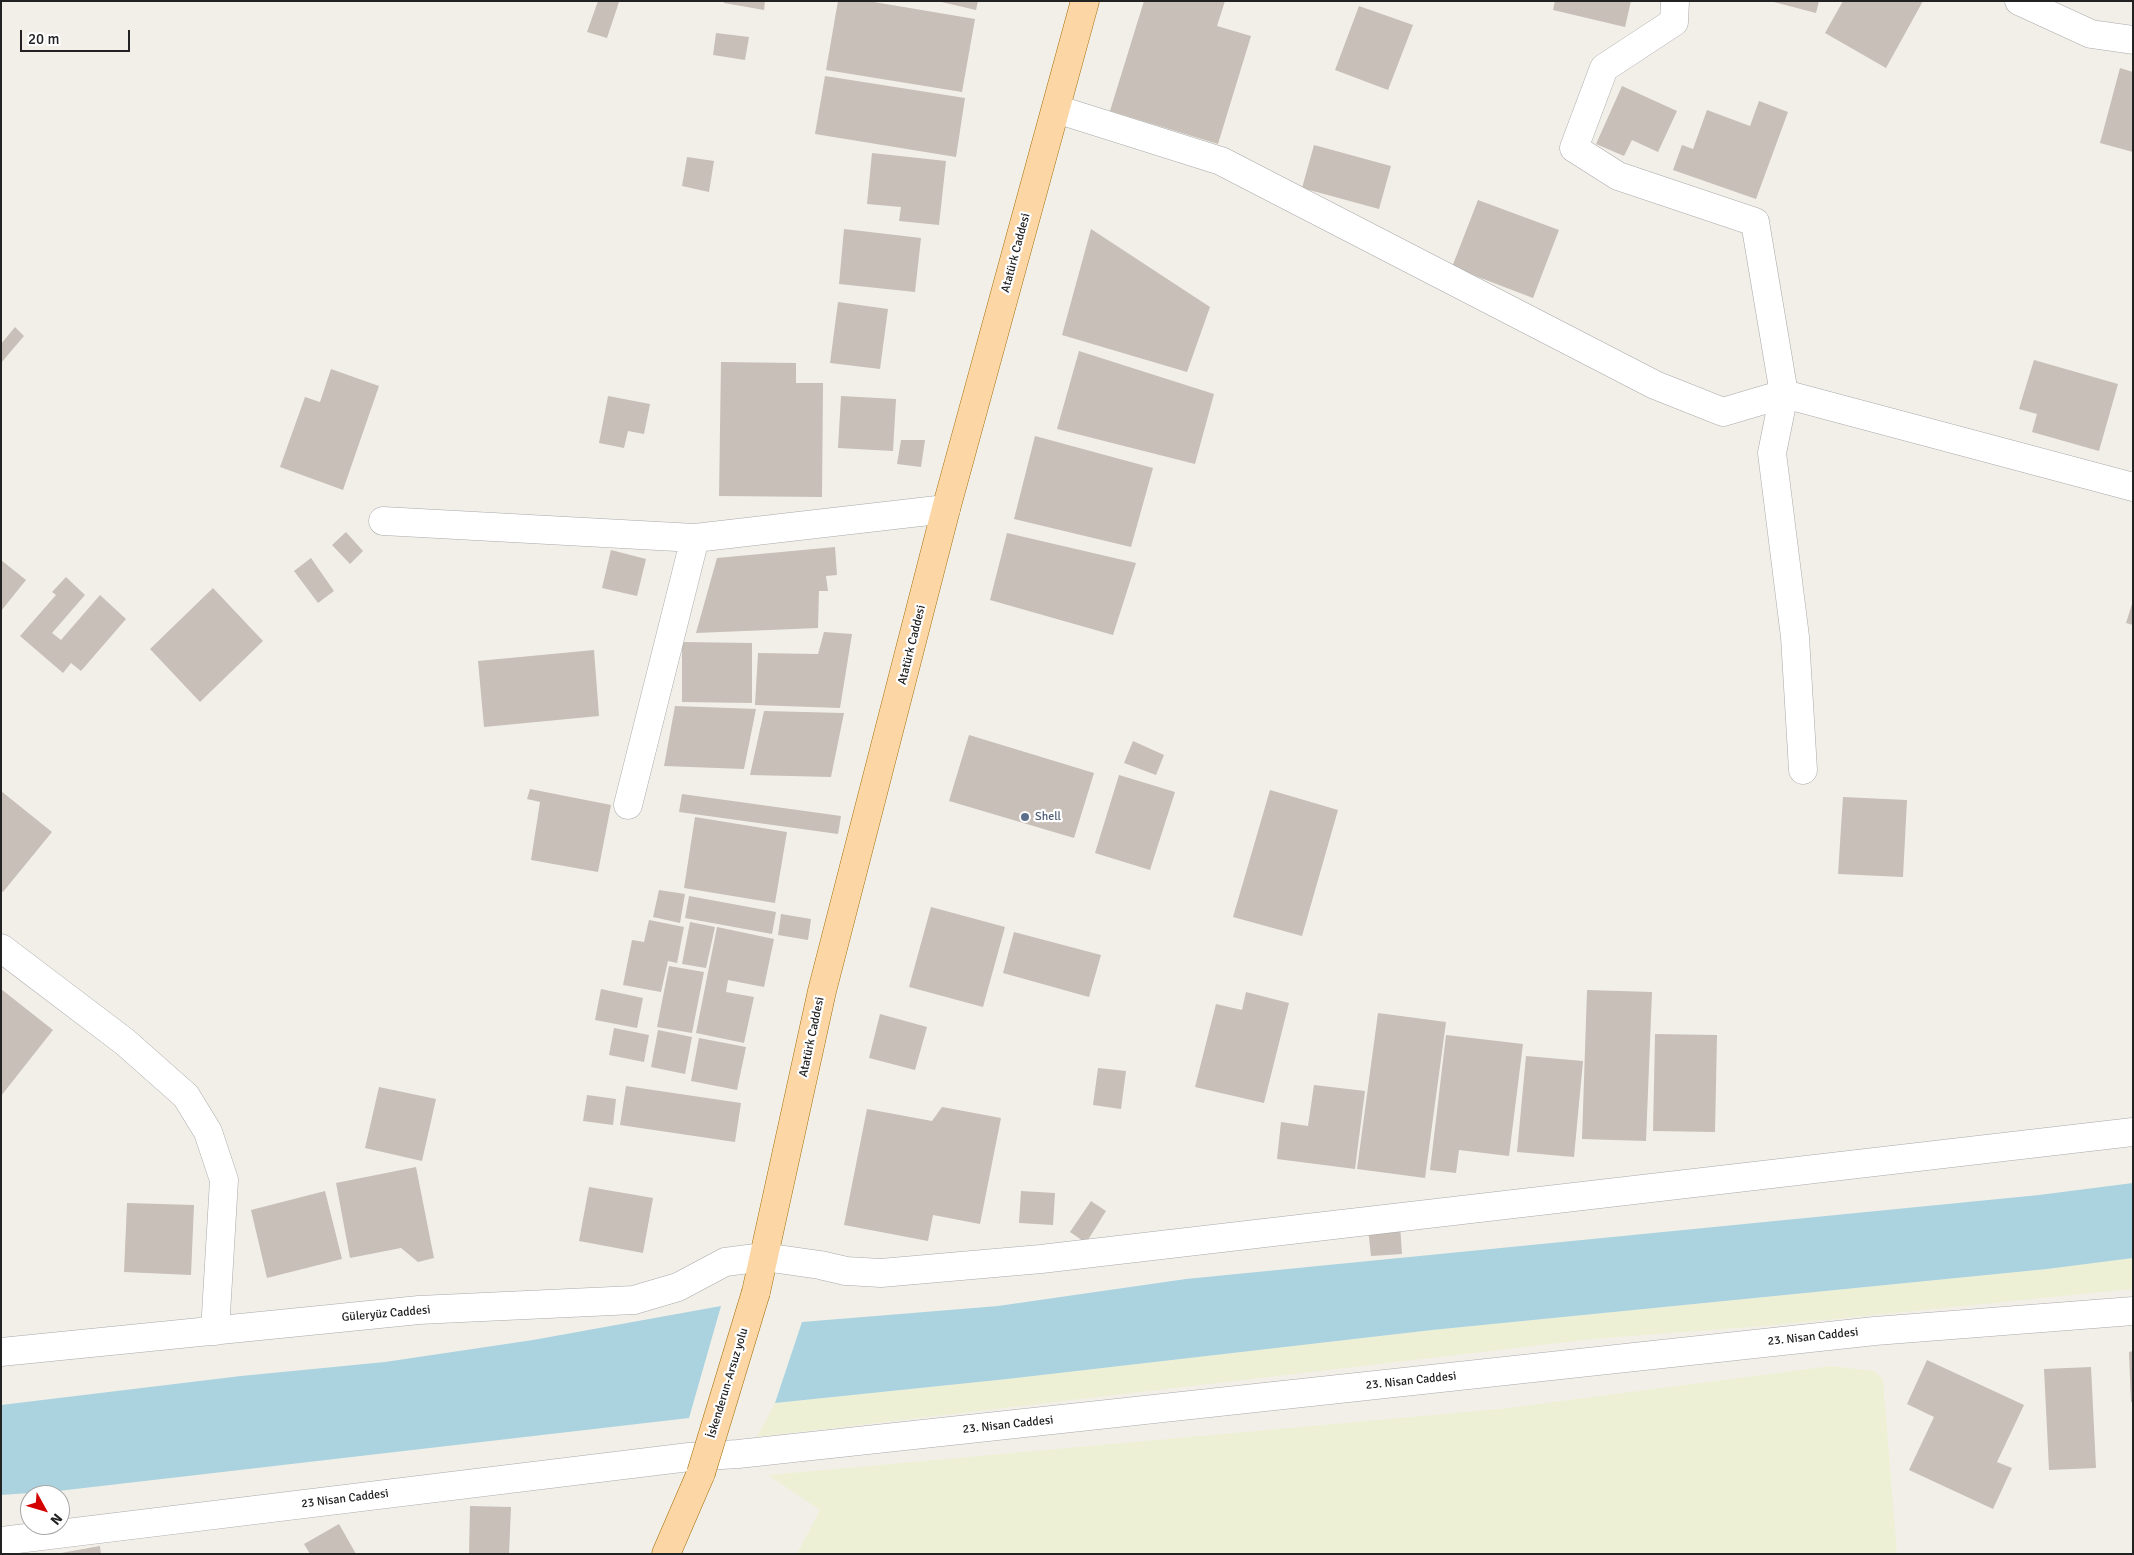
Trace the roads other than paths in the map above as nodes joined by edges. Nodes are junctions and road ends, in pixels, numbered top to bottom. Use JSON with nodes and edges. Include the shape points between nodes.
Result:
{"nodes":[{"id":1,"x":1085,"y":1,"type":"edge"},
{"id":2,"x":1675,"y":1,"type":"edge"},
{"id":3,"x":2020,"y":1,"type":"edge"},
{"id":4,"x":2133,"y":40,"type":"edge"},
{"id":5,"x":1056,"y":109,"type":"junction"},
{"id":6,"x":1784,"y":394,"type":"junction"},
{"id":7,"x":2133,"y":487,"type":"edge"},
{"id":8,"x":946,"y":509,"type":"junction"},
{"id":9,"x":383,"y":520,"type":"dead end"},
{"id":10,"x":695,"y":538,"type":"junction"},
{"id":11,"x":1803,"y":770,"type":"dead end"},
{"id":12,"x":628,"y":805,"type":"dead end"},
{"id":13,"x":1,"y":948,"type":"edge"},
{"id":14,"x":2133,"y":1132,"type":"edge"},
{"id":15,"x":764,"y":1257,"type":"junction"},
{"id":16,"x":756,"y":1292,"type":"joint"},
{"id":17,"x":2133,"y":1311,"type":"edge"},
{"id":18,"x":215,"y":1331,"type":"junction"},
{"id":19,"x":1,"y":1352,"type":"edge"},
{"id":20,"x":695,"y":1465,"type":"junction"},
{"id":21,"x":1,"y":1541,"type":"edge"},
{"id":22,"x":666,"y":1554,"type":"edge"}],
"edges":[{"from":1,"to":5,"type":"main road","name":"Atatürk Caddesi"},
{"from":2,"to":6,"type":"street","via":[[1674,22],[1604,68],[1574,148],[1618,176],[1755,222]]},
{"from":3,"to":4,"type":"street","via":[[2091,34]]},
{"from":5,"to":6,"type":"street","via":[[1221,162],[1655,385],[1723,412]]},
{"from":5,"to":8,"type":"main road","name":"Atatürk Caddesi"},
{"from":6,"to":7,"type":"street"},
{"from":6,"to":11,"type":"street","via":[[1772,453],[1795,637]]},
{"from":8,"to":10,"type":"street"},
{"from":8,"to":15,"type":"main road","name":"Atatürk Caddesi","via":[[822,991]]},
{"from":9,"to":10,"type":"street"},
{"from":10,"to":12,"type":"street"},
{"from":13,"to":18,"type":"street","via":[[125,1042],[159,1072],[186,1096],[208,1132],[224,1180]]},
{"from":14,"to":15,"type":"street","name":"Güleryüz Caddesi","via":[[1041,1259],[881,1273],[846,1271]]},
{"from":15,"to":16,"type":"main road","name":"Atatürk Caddesi"},
{"from":15,"to":18,"type":"street","name":"Güleryüz Caddesi","via":[[725,1262],[678,1287],[634,1300],[419,1310]]},
{"from":16,"to":20,"type":"main road","name":"İskenderun-Arsuz yolu","bridge":true},
{"from":17,"to":20,"type":"street","name":"23. Nisan Caddesi","via":[[1865,1332],[738,1454]]},
{"from":18,"to":19,"type":"street","name":"Güleryüz Caddesi"},
{"from":20,"to":21,"type":"street","name":"23 Nisan Caddesi"},
{"from":20,"to":22,"type":"main road","name":"İskenderun-Arsuz yolu"}]}
